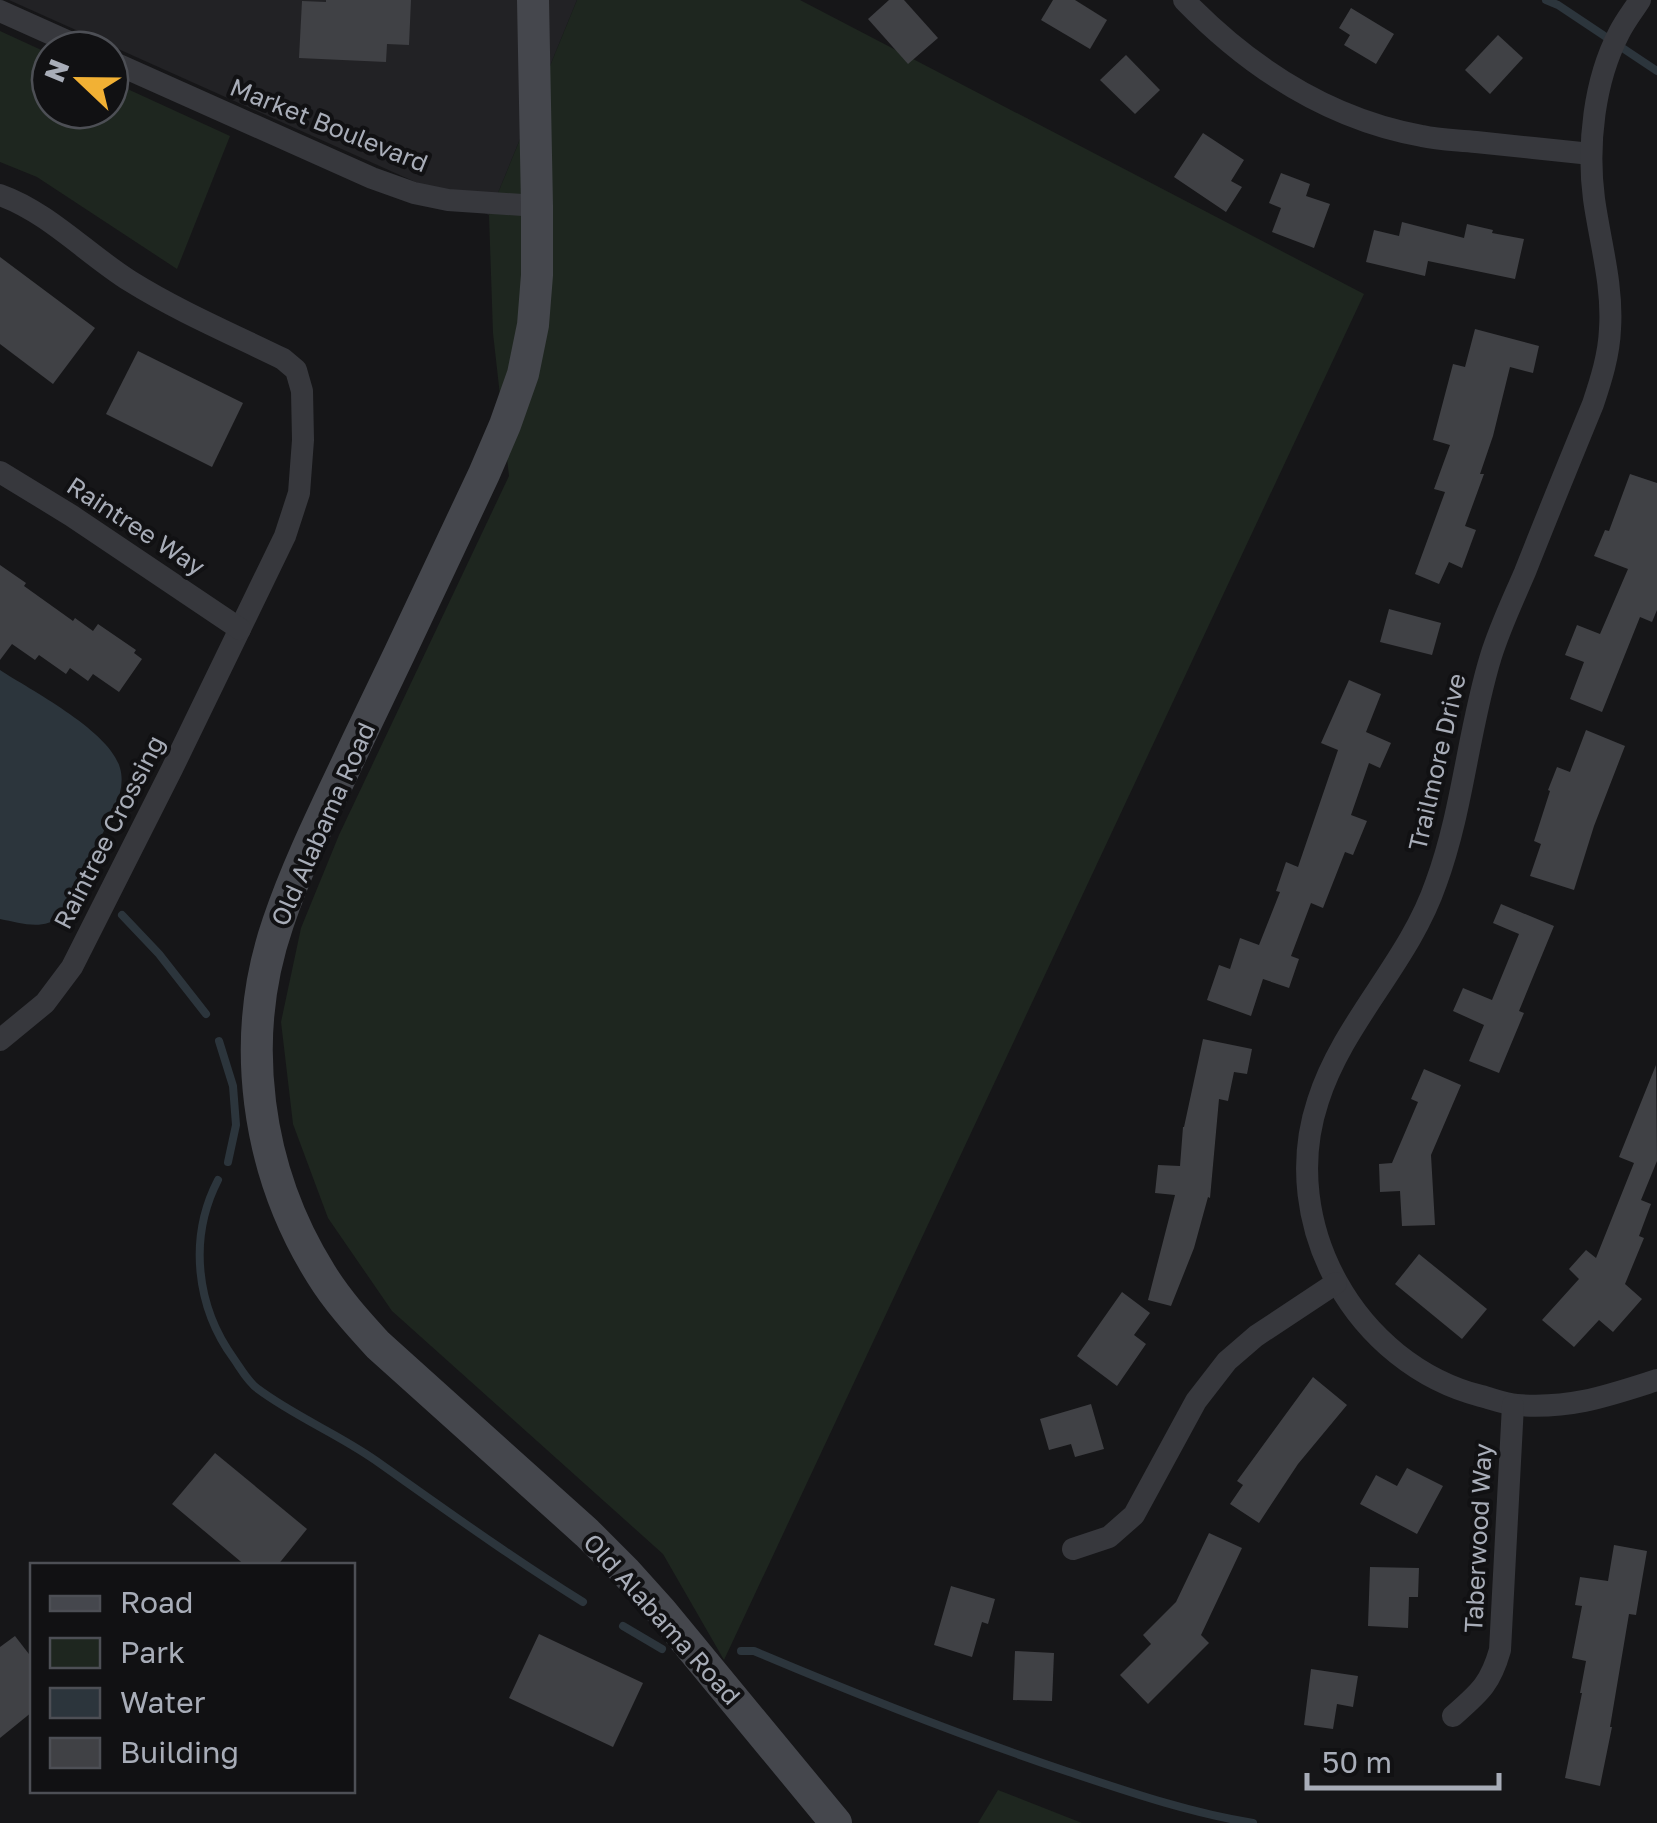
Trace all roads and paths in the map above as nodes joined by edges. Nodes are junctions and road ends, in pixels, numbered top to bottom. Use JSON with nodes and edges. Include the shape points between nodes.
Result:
{"nodes":[{"id":1,"x":532,"y":0,"type":"edge"},
{"id":2,"x":1184,"y":0,"type":"edge"},
{"id":3,"x":1640,"y":0,"type":"edge"},
{"id":4,"x":0,"y":11,"type":"edge"},
{"id":5,"x":42,"y":30,"type":"edge"},
{"id":6,"x":130,"y":69,"type":"edge"},
{"id":7,"x":1592,"y":154,"type":"junction"},
{"id":8,"x":0,"y":195,"type":"edge"},
{"id":9,"x":537,"y":206,"type":"junction"},
{"id":10,"x":0,"y":472,"type":"edge"},
{"id":11,"x":240,"y":628,"type":"junction"},
{"id":12,"x":0,"y":1040,"type":"edge"},
{"id":13,"x":1336,"y":1283,"type":"junction"},
{"id":14,"x":1657,"y":1380,"type":"edge"},
{"id":15,"x":1513,"y":1404,"type":"junction"},
{"id":16,"x":1073,"y":1549,"type":"dead end"},
{"id":17,"x":1453,"y":1716,"type":"dead end"},
{"id":18,"x":836,"y":1823,"type":"edge"}],
"edges":[{"from":1,"to":9,"type":"street","name":"Old Alabama Road"},
{"from":2,"to":7,"type":"street","via":[[1261,69],[1366,122],[1422,137]]},
{"from":3,"to":7,"type":"street","name":"Trailmore Drive","via":[[1618,34],[1597,96]]},
{"from":4,"to":5,"type":"street"},
{"from":6,"to":9,"type":"street","name":"Market Boulevard","via":[[414,193]]},
{"from":7,"to":13,"type":"street","name":"Trailmore Drive","via":[[1610,296],[1605,365],[1492,652],[1435,887],[1410,940],[1336,1056],[1317,1102],[1308,1195],[1317,1240]]},
{"from":8,"to":11,"type":"street","name":"Raintree Crossing","via":[[144,289],[296,370],[302,391],[299,493]]},
{"from":9,"to":18,"type":"street","name":"Old Alabama Road","via":[[533,325],[505,425],[277,926],[257,1024],[263,1126],[296,1227],[347,1311],[625,1571]]},
{"from":10,"to":11,"type":"street","name":"Raintree Way"},
{"from":11,"to":12,"type":"street","name":"Raintree Crossing","via":[[72,967],[46,1003]]},
{"from":13,"to":15,"type":"street","name":"Trailmore Drive","via":[[1368,1328],[1410,1366],[1458,1390]]},
{"from":13,"to":16,"type":"street","via":[[1227,1361],[1196,1401],[1134,1515],[1109,1537]]},
{"from":14,"to":15,"type":"street","name":"Trailmore Drive","via":[[1591,1402]]},
{"from":15,"to":17,"type":"street","name":"Taberwood Way","via":[[1500,1650],[1483,1689]]}]}
